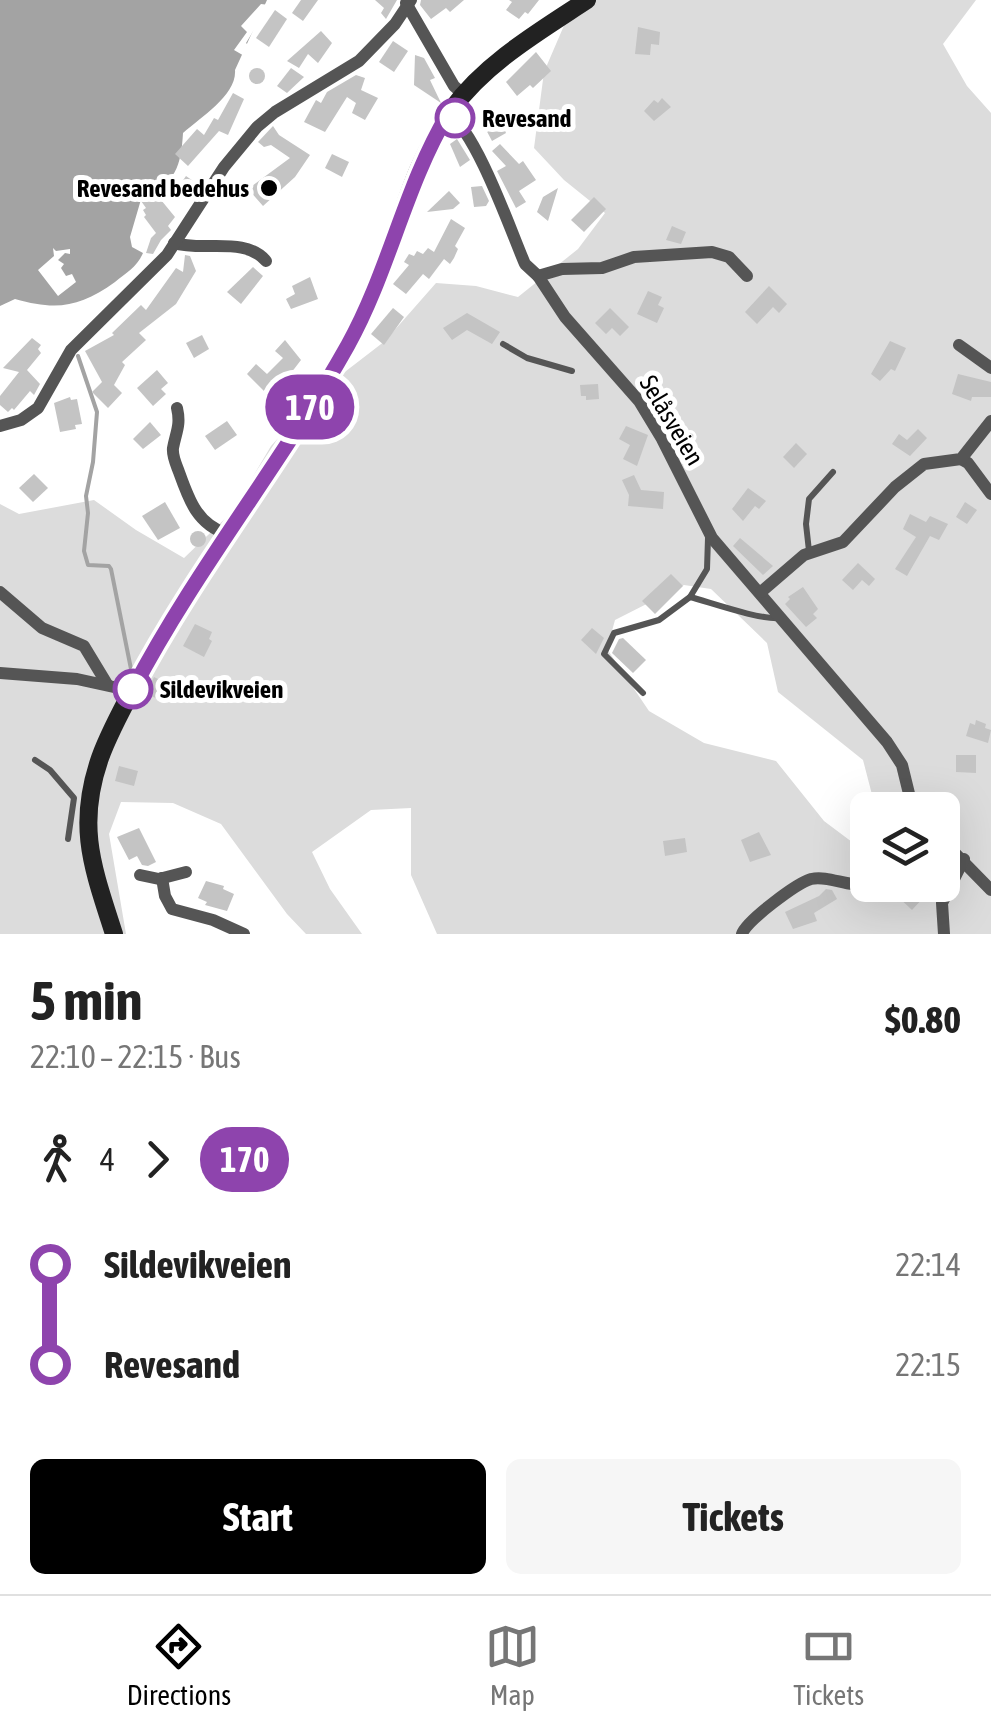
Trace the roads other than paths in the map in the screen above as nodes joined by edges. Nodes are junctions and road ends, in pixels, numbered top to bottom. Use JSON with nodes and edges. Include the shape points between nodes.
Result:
{"nodes":[{"id":1,"x":586,"y":0,"type":"edge"},
{"id":2,"x":407,"y":2,"type":"edge"},
{"id":3,"x":463,"y":94,"type":"junction"},
{"id":4,"x":448,"y":114,"type":"junction"},
{"id":5,"x":174,"y":243,"type":"junction"},
{"id":6,"x":266,"y":261,"type":"dead end"},
{"id":7,"x":538,"y":276,"type":"junction"},
{"id":8,"x":748,"y":276,"type":"dead end"},
{"id":9,"x":502,"y":344,"type":"dead end"},
{"id":10,"x":959,"y":345,"type":"dead end"},
{"id":11,"x":991,"y":368,"type":"edge"},
{"id":12,"x":572,"y":371,"type":"dead end"},
{"id":13,"x":177,"y":408,"type":"dead end"},
{"id":14,"x":991,"y":421,"type":"edge"},
{"id":15,"x":0,"y":426,"type":"edge"},
{"id":16,"x":960,"y":459,"type":"junction"},
{"id":17,"x":833,"y":472,"type":"dead end"},
{"id":18,"x":991,"y":494,"type":"edge"},
{"id":19,"x":708,"y":531,"type":"junction"},
{"id":20,"x":227,"y":534,"type":"junction"},
{"id":21,"x":809,"y":552,"type":"junction"},
{"id":22,"x":0,"y":592,"type":"edge"},
{"id":23,"x":761,"y":592,"type":"junction"},
{"id":24,"x":690,"y":598,"type":"junction"},
{"id":25,"x":781,"y":618,"type":"junction"},
{"id":26,"x":0,"y":673,"type":"edge"},
{"id":27,"x":107,"y":684,"type":"junction"},
{"id":28,"x":132,"y":690,"type":"junction"},
{"id":29,"x":643,"y":694,"type":"dead end"},
{"id":30,"x":35,"y":760,"type":"dead end"},
{"id":31,"x":908,"y":792,"type":"edge"},
{"id":32,"x":80,"y":815,"type":"junction"},
{"id":33,"x":68,"y":839,"type":"dead end"},
{"id":34,"x":960,"y":856,"type":"edge"},
{"id":35,"x":964,"y":860,"type":"junction"},
{"id":36,"x":186,"y":872,"type":"dead end"},
{"id":37,"x":140,"y":875,"type":"dead end"},
{"id":38,"x":162,"y":878,"type":"junction"},
{"id":39,"x":850,"y":885,"type":"edge"},
{"id":40,"x":991,"y":890,"type":"edge"},
{"id":41,"x":114,"y":934,"type":"edge"},
{"id":42,"x":244,"y":934,"type":"edge"},
{"id":43,"x":742,"y":934,"type":"edge"},
{"id":44,"x":944,"y":934,"type":"edge"}],
"edges":[{"from":1,"to":3,"type":"main road"},
{"from":2,"to":3,"type":"street"},
{"from":2,"to":5,"type":"street","via":[[359,61],[257,127]]},
{"from":3,"to":4,"type":"main road"},
{"from":4,"to":7,"type":"street","name":"Selåsveien","via":[[472,145],[525,264]]},
{"from":4,"to":20,"type":"main road","via":[[359,324]]},
{"from":5,"to":6,"type":"street","via":[[238,247]]},
{"from":5,"to":15,"type":"street","via":[[71,350],[38,408]]},
{"from":7,"to":8,"type":"street","via":[[634,257],[712,252]]},
{"from":7,"to":19,"type":"street","name":"Selåsveien","via":[[564,317],[639,401]]},
{"from":9,"to":12,"type":"lane"},
{"from":10,"to":11,"type":"street"},
{"from":13,"to":20,"type":"street","via":[[173,455],[186,494],[208,527]]},
{"from":14,"to":16,"type":"street"},
{"from":16,"to":18,"type":"street"},
{"from":16,"to":21,"type":"street","via":[[924,464],[842,542]]},
{"from":17,"to":21,"type":"lane","via":[[809,499]]},
{"from":19,"to":23,"type":"street","name":"Selåsveien"},
{"from":19,"to":24,"type":"lane","via":[[707,570]]},
{"from":20,"to":28,"type":"main road"},
{"from":21,"to":23,"type":"street"},
{"from":22,"to":27,"type":"street","via":[[42,628],[84,646]]},
{"from":23,"to":25,"type":"street","name":"Selåsveien"},
{"from":24,"to":25,"type":"lane"},
{"from":24,"to":29,"type":"lane","via":[[658,620],[614,633],[604,648]]},
{"from":25,"to":31,"type":"street","name":"Selåsveien","via":[[897,756]]},
{"from":26,"to":27,"type":"street"},
{"from":27,"to":28,"type":"street"},
{"from":28,"to":32,"type":"main road"},
{"from":30,"to":32,"type":"lane","via":[[74,798]]},
{"from":32,"to":33,"type":"lane"},
{"from":32,"to":41,"type":"main road"},
{"from":34,"to":35,"type":"street"},
{"from":35,"to":40,"type":"street"},
{"from":35,"to":44,"type":"street","via":[[942,903]]},
{"from":36,"to":38,"type":"street"},
{"from":37,"to":38,"type":"street"},
{"from":38,"to":42,"type":"street","via":[[172,910]]},
{"from":39,"to":43,"type":"street","via":[[807,881]]}]}
